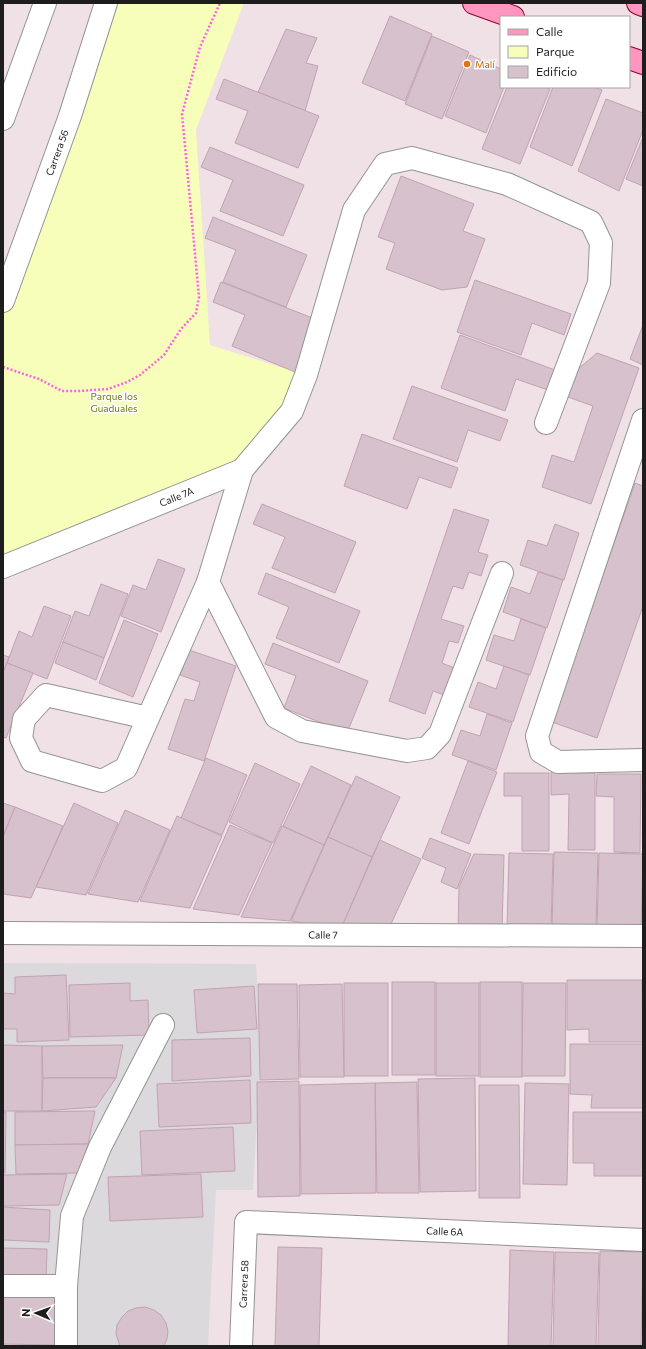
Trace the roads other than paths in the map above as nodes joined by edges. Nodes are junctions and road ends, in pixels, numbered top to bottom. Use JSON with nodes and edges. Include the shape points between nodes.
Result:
{"nodes":[{"id":1,"x":45,"y":3,"type":"edge"},
{"id":2,"x":106,"y":3,"type":"edge"},
{"id":3,"x":474,"y":3,"type":"edge"},
{"id":4,"x":638,"y":3,"type":"edge"},
{"id":5,"x":643,"y":5,"type":"edge"},
{"id":6,"x":510,"y":16,"type":"edge"},
{"id":7,"x":630,"y":58,"type":"edge"},
{"id":8,"x":643,"y":63,"type":"edge"},
{"id":9,"x":3,"y":119,"type":"edge"},
{"id":10,"x":3,"y":301,"type":"edge"},
{"id":11,"x":643,"y":420,"type":"edge"},
{"id":12,"x":546,"y":423,"type":"dead end"},
{"id":13,"x":242,"y":470,"type":"junction"},
{"id":14,"x":3,"y":567,"type":"edge"},
{"id":15,"x":502,"y":573,"type":"dead end"},
{"id":16,"x":208,"y":582,"type":"junction"},
{"id":17,"x":148,"y":718,"type":"junction"},
{"id":18,"x":643,"y":760,"type":"edge"},
{"id":19,"x":3,"y":933,"type":"edge"},
{"id":20,"x":643,"y":936,"type":"edge"},
{"id":21,"x":163,"y":1025,"type":"dead end"},
{"id":22,"x":246,"y":1222,"type":"joint"},
{"id":23,"x":643,"y":1240,"type":"edge"},
{"id":24,"x":3,"y":1286,"type":"edge"},
{"id":25,"x":66,"y":1286,"type":"junction"},
{"id":26,"x":66,"y":1346,"type":"edge"},
{"id":27,"x":241,"y":1346,"type":"edge"}],
"edges":[{"from":1,"to":9,"type":"street"},
{"from":2,"to":10,"type":"street","name":"Carrera 56","via":[[70,116]]},
{"from":3,"to":6,"type":"main road"},
{"from":4,"to":5,"type":"main road"},
{"from":7,"to":8,"type":"main road"},
{"from":11,"to":18,"type":"street","via":[[537,736],[541,752],[558,762]]},
{"from":12,"to":13,"type":"street","name":"Calle 7A","via":[[599,283],[601,243],[591,222],[507,184],[412,158],[385,164],[354,210],[306,375],[292,412]]},
{"from":13,"to":14,"type":"street","name":"Calle 7A"},
{"from":13,"to":16,"type":"street"},
{"from":15,"to":16,"type":"street","via":[[440,734],[427,748],[407,751],[302,731],[276,717]]},
{"from":16,"to":17,"type":"street"},
{"from":17,"to":17,"type":"street","via":[[126,768],[102,781],[32,761],[21,738],[24,719],[46,695]]},
{"from":19,"to":20,"type":"street","name":"Calle 7"},
{"from":21,"to":25,"type":"street","via":[[100,1147],[72,1216]]},
{"from":22,"to":23,"type":"street","name":"Calle 6A"},
{"from":22,"to":27,"type":"street","name":"Carrera 58"},
{"from":24,"to":25,"type":"street"},
{"from":25,"to":26,"type":"street"}]}
